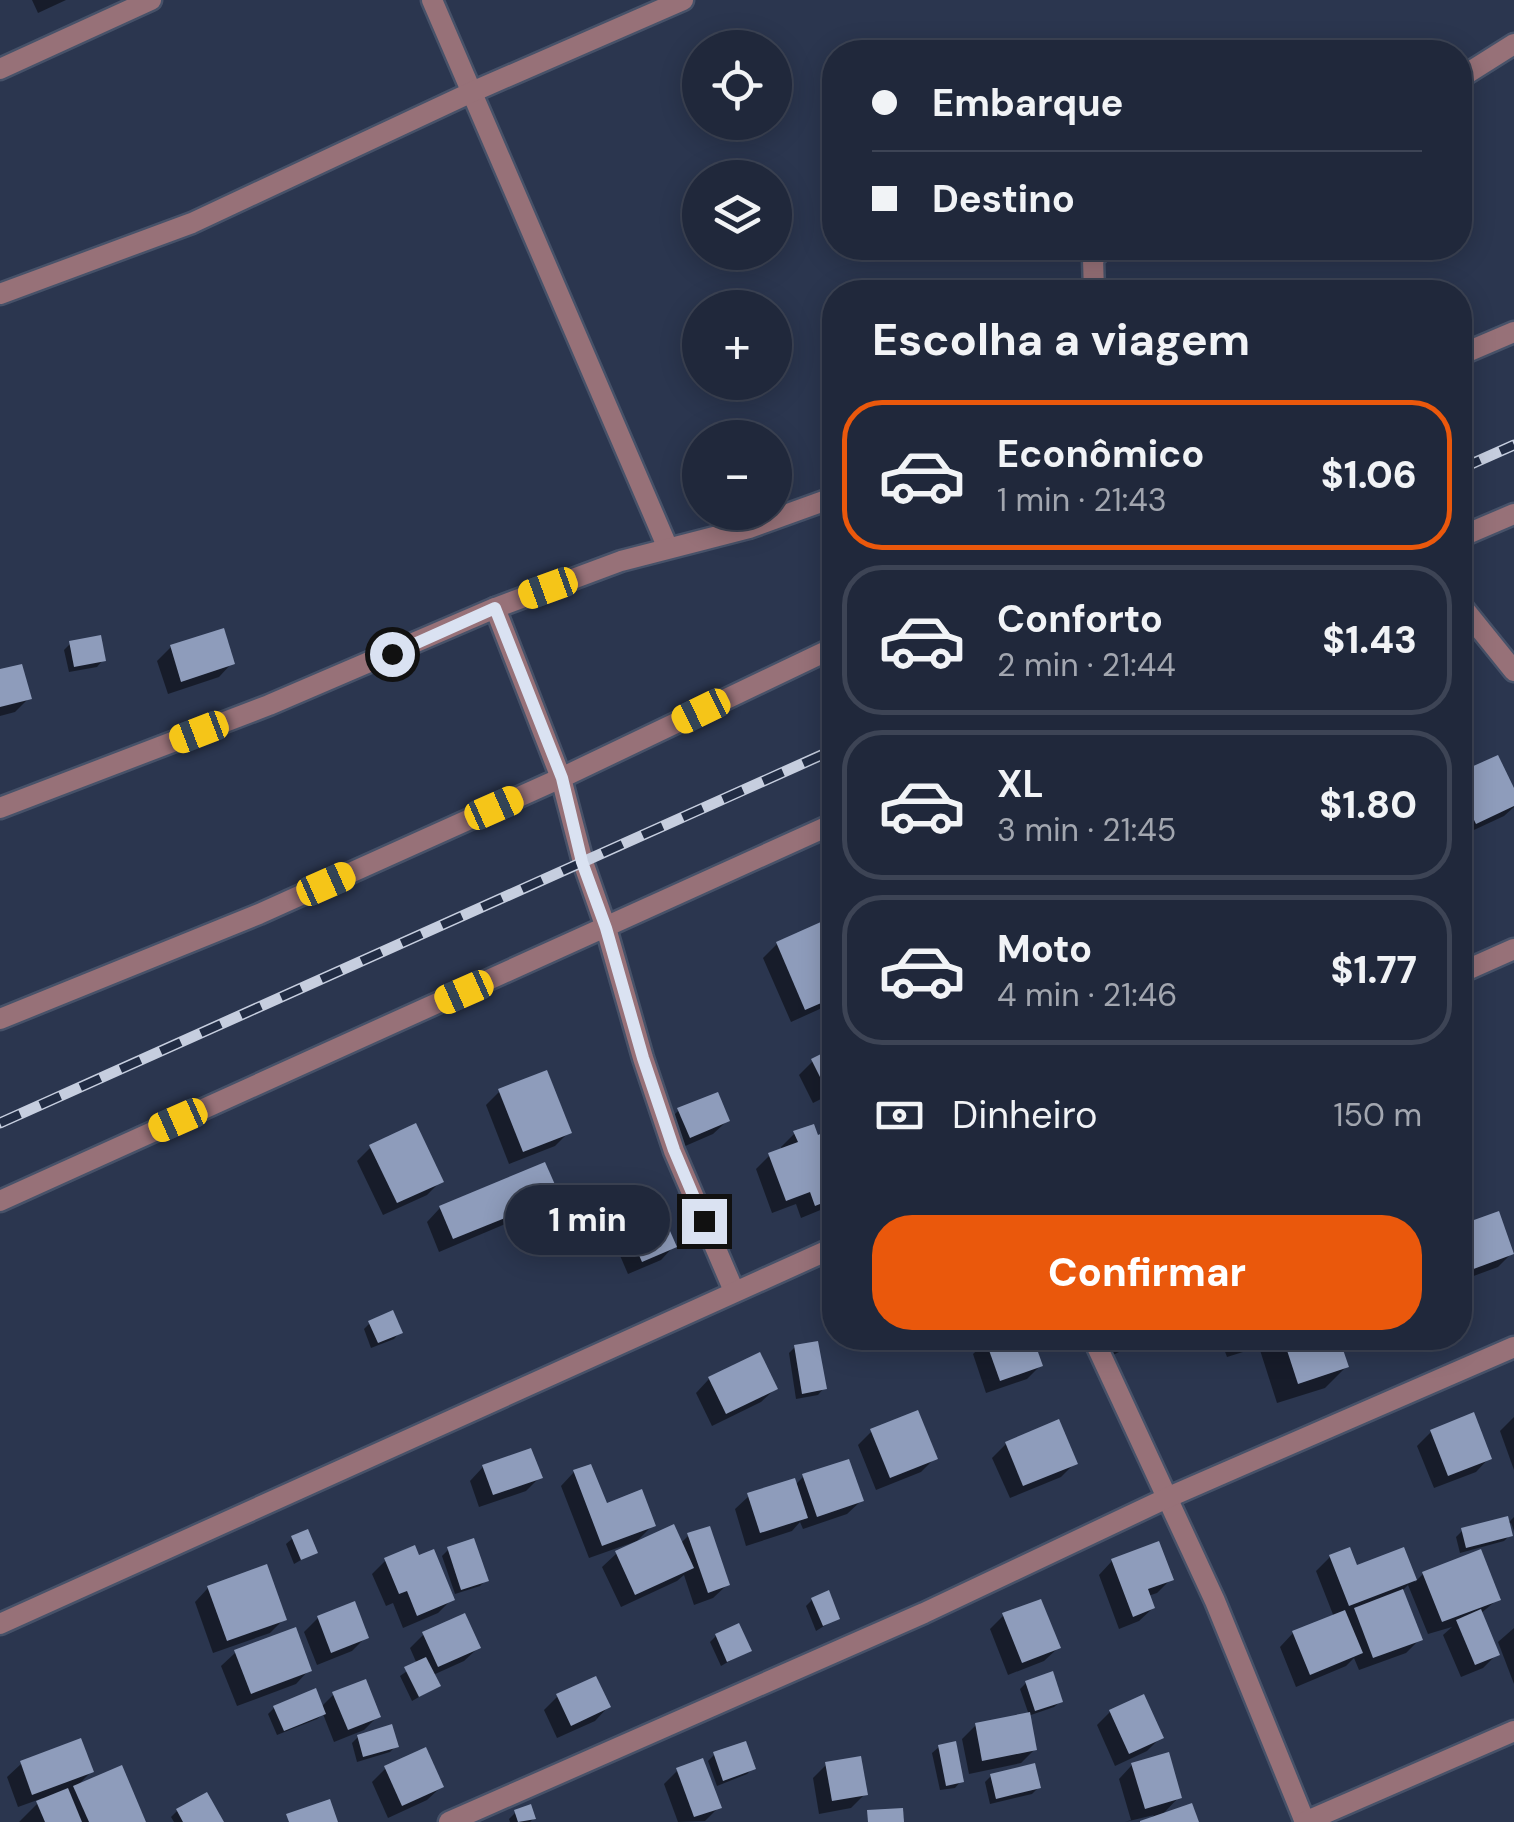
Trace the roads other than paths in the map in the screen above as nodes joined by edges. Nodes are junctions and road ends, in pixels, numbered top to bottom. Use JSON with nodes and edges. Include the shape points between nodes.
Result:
{"nodes":[{"id":1,"x":151,"y":0,"type":"edge"},
{"id":2,"x":432,"y":0,"type":"edge"},
{"id":3,"x":683,"y":0,"type":"edge"},
{"id":4,"x":1514,"y":44,"type":"edge"},
{"id":5,"x":0,"y":69,"type":"edge"},
{"id":6,"x":1472,"y":70,"type":"edge"},
{"id":7,"x":472,"y":92,"type":"junction"},
{"id":8,"x":0,"y":294,"type":"edge"},
{"id":9,"x":1514,"y":332,"type":"edge"},
{"id":10,"x":1472,"y":350,"type":"edge"},
{"id":11,"x":822,"y":502,"type":"edge"},
{"id":12,"x":1514,"y":514,"type":"edge"},
{"id":13,"x":1472,"y":532,"type":"edge"},
{"id":14,"x":668,"y":546,"type":"junction"},
{"id":15,"x":495,"y":608,"type":"junction"},
{"id":16,"x":1472,"y":619,"type":"edge"},
{"id":17,"x":822,"y":653,"type":"edge"},
{"id":18,"x":1514,"y":671,"type":"edge"},
{"id":19,"x":562,"y":778,"type":"junction"},
{"id":20,"x":0,"y":808,"type":"edge"},
{"id":21,"x":822,"y":829,"type":"edge"},
{"id":22,"x":606,"y":928,"type":"junction"},
{"id":23,"x":1514,"y":949,"type":"edge"},
{"id":24,"x":1472,"y":968,"type":"edge"},
{"id":25,"x":0,"y":1019,"type":"edge"},
{"id":26,"x":0,"y":1201,"type":"edge"},
{"id":27,"x":822,"y":1253,"type":"edge"},
{"id":28,"x":734,"y":1291,"type":"junction"},
{"id":29,"x":1514,"y":1346,"type":"edge"},
{"id":30,"x":1099,"y":1350,"type":"edge"},
{"id":31,"x":1169,"y":1497,"type":"junction"},
{"id":32,"x":0,"y":1624,"type":"edge"},
{"id":33,"x":1514,"y":1731,"type":"edge"},
{"id":34,"x":449,"y":1822,"type":"edge"},
{"id":35,"x":1305,"y":1822,"type":"edge"}],
"edges":[{"from":1,"to":5,"type":"street"},
{"from":2,"to":7,"type":"street"},
{"from":3,"to":7,"type":"street"},
{"from":4,"to":6,"type":"street"},
{"from":7,"to":8,"type":"street","via":[[192,223]]},
{"from":7,"to":14,"type":"street"},
{"from":9,"to":10,"type":"street"},
{"from":11,"to":14,"type":"street","via":[[750,528]]},
{"from":12,"to":13,"type":"street"},
{"from":14,"to":15,"type":"street"},
{"from":15,"to":19,"type":"street"},
{"from":15,"to":20,"type":"street","via":[[269,705]]},
{"from":16,"to":18,"type":"street"},
{"from":17,"to":19,"type":"street"},
{"from":19,"to":22,"type":"street"},
{"from":19,"to":25,"type":"street","via":[[259,914]]},
{"from":21,"to":22,"type":"street"},
{"from":22,"to":26,"type":"street"},
{"from":22,"to":28,"type":"street","via":[[674,1150]]},
{"from":23,"to":24,"type":"street"},
{"from":27,"to":28,"type":"street"},
{"from":28,"to":32,"type":"street"},
{"from":29,"to":31,"type":"street"},
{"from":30,"to":31,"type":"street"},
{"from":31,"to":34,"type":"street"},
{"from":31,"to":35,"type":"street"},
{"from":33,"to":35,"type":"street"}]}
